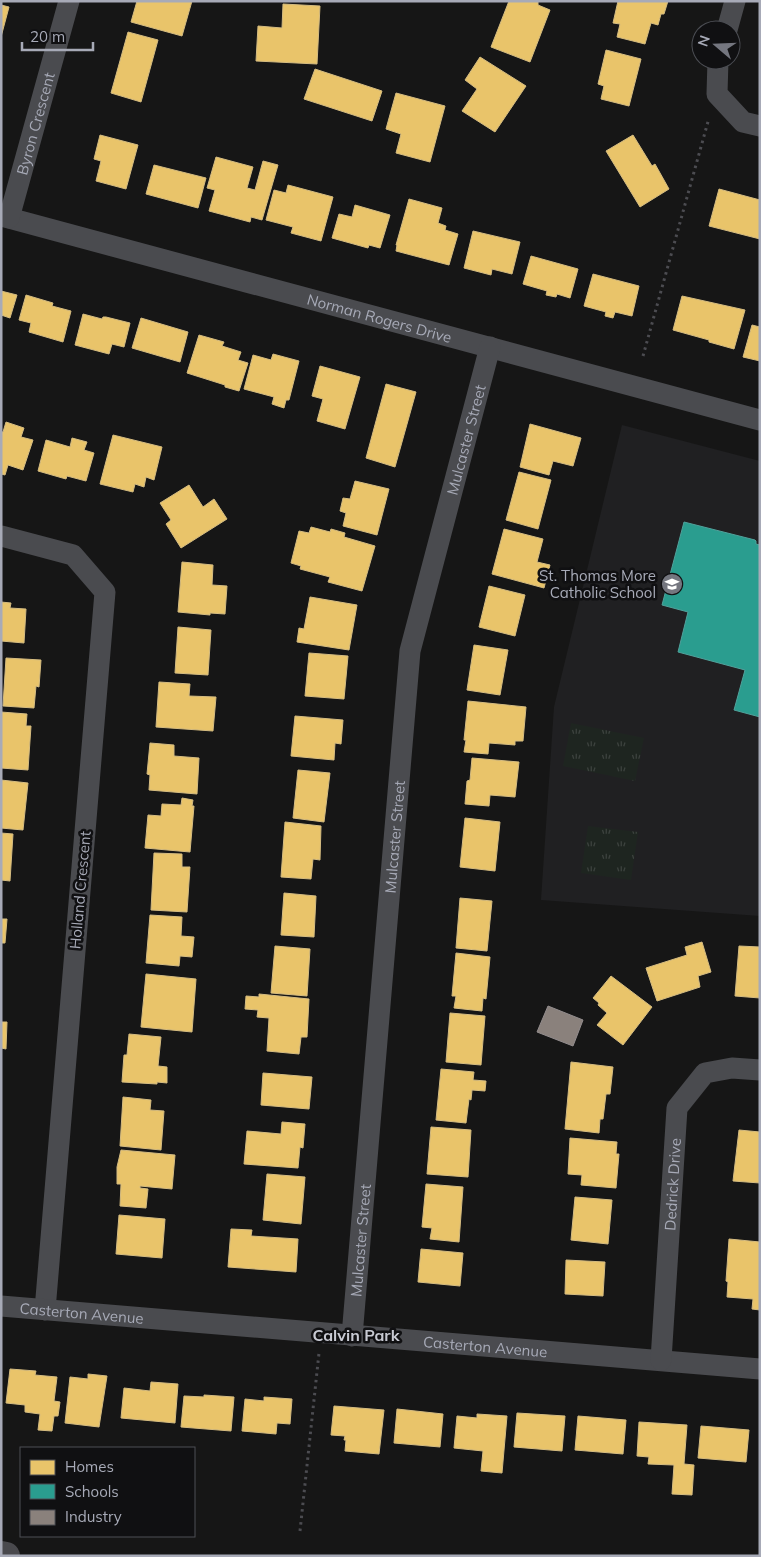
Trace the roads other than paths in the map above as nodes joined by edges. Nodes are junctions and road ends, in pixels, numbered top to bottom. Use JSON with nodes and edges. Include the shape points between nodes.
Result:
{"nodes":[{"id":1,"x":69,"y":1,"type":"edge"},
{"id":2,"x":735,"y":1,"type":"edge"},
{"id":3,"x":730,"y":20,"type":"edge"},
{"id":4,"x":718,"y":70,"type":"edge"},
{"id":5,"x":760,"y":126,"type":"edge"},
{"id":6,"x":5,"y":217,"type":"edge"},
{"id":7,"x":490,"y":347,"type":"junction"},
{"id":8,"x":760,"y":420,"type":"edge"},
{"id":9,"x":1,"y":536,"type":"edge"},
{"id":10,"x":760,"y":1070,"type":"edge"},
{"id":11,"x":1,"y":1306,"type":"edge"},
{"id":12,"x":44,"y":1310,"type":"junction"},
{"id":13,"x":352,"y":1336,"type":"junction"},
{"id":14,"x":661,"y":1360,"type":"junction"},
{"id":15,"x":760,"y":1370,"type":"edge"},
{"id":16,"x":1,"y":1555,"type":"edge"},
{"id":17,"x":6,"y":1556,"type":"edge"}],
"edges":[{"from":1,"to":6,"type":"street","name":"Byron Crescent"},
{"from":2,"to":3,"type":"street"},
{"from":4,"to":5,"type":"street","via":[[717,94],[743,122]]},
{"from":6,"to":7,"type":"street","name":"Norman Rogers Drive"},
{"from":7,"to":8,"type":"street","name":"Norman Rogers Drive"},
{"from":7,"to":13,"type":"street","name":"Mulcaster Street","via":[[410,651]]},
{"from":9,"to":12,"type":"street","name":"Holland Crescent","via":[[73,555],[105,592]]},
{"from":10,"to":14,"type":"street","name":"Dedrick Drive","via":[[732,1068],[705,1073],[677,1108]]},
{"from":11,"to":12,"type":"street","name":"Casterton Avenue"},
{"from":12,"to":13,"type":"street","name":"Casterton Avenue"},
{"from":13,"to":14,"type":"street","name":"Casterton Avenue"},
{"from":14,"to":15,"type":"street","name":"Casterton Avenue"},
{"from":16,"to":17,"type":"main road"}]}
